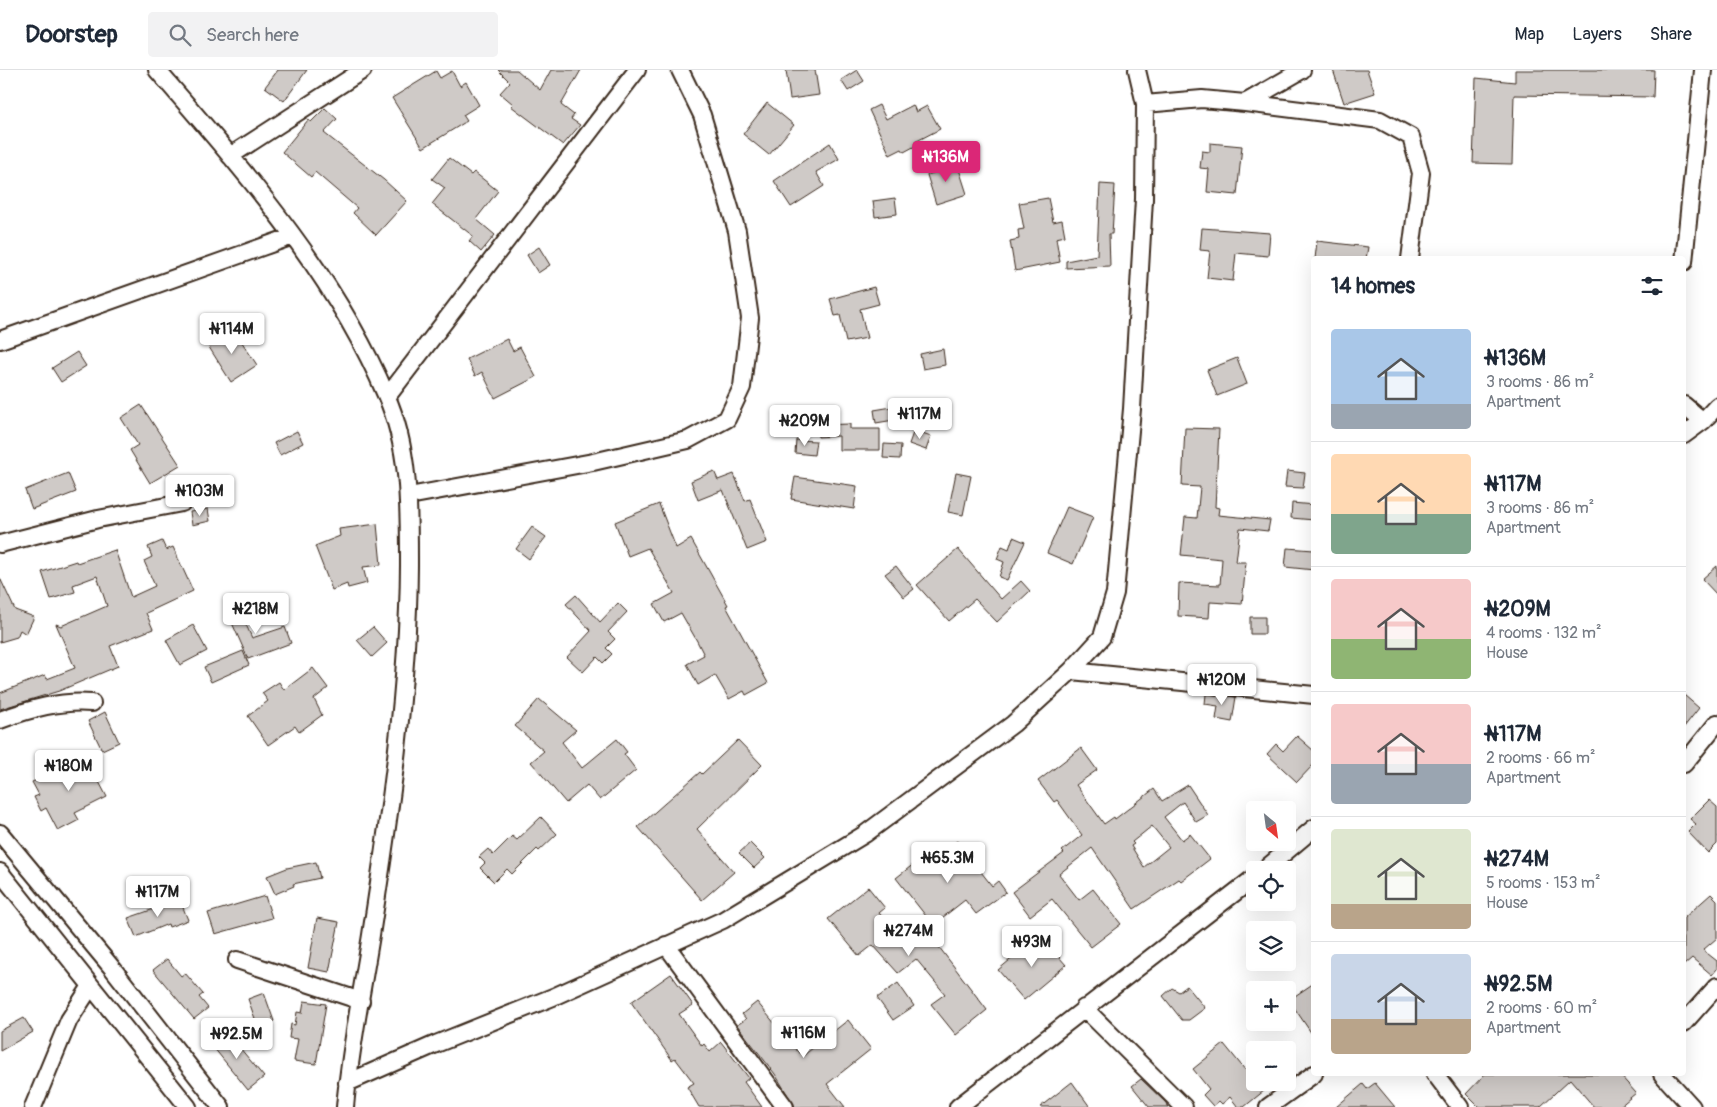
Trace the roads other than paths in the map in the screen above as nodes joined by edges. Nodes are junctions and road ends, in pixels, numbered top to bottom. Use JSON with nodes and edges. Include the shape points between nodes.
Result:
{"nodes":[{"id":1,"x":157,"y":70,"type":"edge"},
{"id":2,"x":363,"y":70,"type":"edge"},
{"id":3,"x":637,"y":70,"type":"edge"},
{"id":4,"x":680,"y":70,"type":"edge"},
{"id":5,"x":1137,"y":70,"type":"edge"},
{"id":6,"x":1302,"y":70,"type":"edge"},
{"id":7,"x":1703,"y":70,"type":"edge"},
{"id":8,"x":1245,"y":103,"type":"junction"},
{"id":9,"x":1145,"y":104,"type":"junction"},
{"id":10,"x":230,"y":156,"type":"junction"},
{"id":11,"x":293,"y":236,"type":"junction"},
{"id":12,"x":1410,"y":256,"type":"edge"},
{"id":13,"x":1685,"y":256,"type":"edge"},
{"id":14,"x":0,"y":340,"type":"edge"},
{"id":15,"x":387,"y":397,"type":"junction"},
{"id":16,"x":1717,"y":406,"type":"edge"},
{"id":17,"x":1686,"y":407,"type":"edge"},
{"id":18,"x":1703,"y":421,"type":"junction"},
{"id":19,"x":1686,"y":434,"type":"edge"},
{"id":20,"x":409,"y":496,"type":"junction"},
{"id":21,"x":182,"y":503,"type":"dead end"},
{"id":22,"x":0,"y":544,"type":"edge"},
{"id":23,"x":1071,"y":671,"type":"junction"},
{"id":24,"x":1311,"y":694,"type":"edge"},
{"id":25,"x":92,"y":703,"type":"dead end"},
{"id":26,"x":0,"y":720,"type":"edge"},
{"id":27,"x":1717,"y":723,"type":"edge"},
{"id":28,"x":1686,"y":762,"type":"edge"},
{"id":29,"x":1311,"y":831,"type":"edge"},
{"id":30,"x":0,"y":833,"type":"edge"},
{"id":31,"x":1275,"y":861,"type":"edge"},
{"id":32,"x":0,"y":872,"type":"edge"},
{"id":33,"x":1246,"y":884,"type":"edge"},
{"id":34,"x":666,"y":946,"type":"junction"},
{"id":35,"x":236,"y":960,"type":"dead end"},
{"id":36,"x":91,"y":986,"type":"junction"},
{"id":37,"x":1717,"y":986,"type":"edge"},
{"id":38,"x":361,"y":1000,"type":"junction"},
{"id":39,"x":1084,"y":1008,"type":"junction"},
{"id":40,"x":1686,"y":1021,"type":"edge"},
{"id":41,"x":1311,"y":1076,"type":"edge"},
{"id":42,"x":1437,"y":1076,"type":"edge"},
{"id":43,"x":1664,"y":1076,"type":"edge"},
{"id":44,"x":347,"y":1083,"type":"junction"},
{"id":45,"x":33,"y":1107,"type":"edge"},
{"id":46,"x":188,"y":1107,"type":"edge"},
{"id":47,"x":221,"y":1107,"type":"edge"},
{"id":48,"x":345,"y":1107,"type":"edge"},
{"id":49,"x":785,"y":1107,"type":"edge"},
{"id":50,"x":958,"y":1107,"type":"edge"},
{"id":51,"x":1184,"y":1107,"type":"edge"},
{"id":52,"x":1268,"y":1107,"type":"edge"},
{"id":53,"x":1460,"y":1107,"type":"edge"},
{"id":54,"x":1692,"y":1107,"type":"edge"}],
"edges":[{"from":1,"to":10,"type":"street"},
{"from":2,"to":10,"type":"street"},
{"from":3,"to":15,"type":"street"},
{"from":4,"to":20,"type":"street","via":[[702,115],[737,231],[750,318],[742,387],[727,420],[688,440],[593,462]]},
{"from":5,"to":9,"type":"street"},
{"from":6,"to":8,"type":"street"},
{"from":7,"to":13,"type":"street"},
{"from":8,"to":9,"type":"street","via":[[1202,99]]},
{"from":8,"to":12,"type":"street","via":[[1380,120],[1411,137],[1421,173]]},
{"from":9,"to":23,"type":"street","via":[[1144,199],[1132,409],[1115,593],[1102,637]]},
{"from":10,"to":11,"type":"street"},
{"from":11,"to":14,"type":"street"},
{"from":11,"to":15,"type":"street","via":[[332,292]]},
{"from":15,"to":20,"type":"street","via":[[403,454]]},
{"from":16,"to":18,"type":"street"},
{"from":17,"to":18,"type":"street"},
{"from":18,"to":19,"type":"street"},
{"from":20,"to":38,"type":"street","via":[[408,624],[381,870]]},
{"from":21,"to":22,"type":"street","via":[[98,519]]},
{"from":23,"to":24,"type":"street"},
{"from":23,"to":34,"type":"street","via":[[1013,724],[865,834],[723,920]]},
{"from":25,"to":26,"type":"street","via":[[74,701],[26,710]]},
{"from":27,"to":28,"type":"street"},
{"from":29,"to":31,"type":"street"},
{"from":30,"to":47,"type":"street","via":[[113,969]]},
{"from":32,"to":36,"type":"street"},
{"from":33,"to":39,"type":"street"},
{"from":34,"to":44,"type":"street"},
{"from":34,"to":49,"type":"street"},
{"from":35,"to":38,"type":"street"},
{"from":36,"to":45,"type":"street","via":[[69,1020]]},
{"from":36,"to":46,"type":"street"},
{"from":37,"to":40,"type":"street"},
{"from":38,"to":44,"type":"street"},
{"from":39,"to":50,"type":"street"},
{"from":39,"to":51,"type":"street"},
{"from":41,"to":52,"type":"street"},
{"from":42,"to":53,"type":"street"},
{"from":43,"to":54,"type":"street"},
{"from":44,"to":48,"type":"street"}]}
